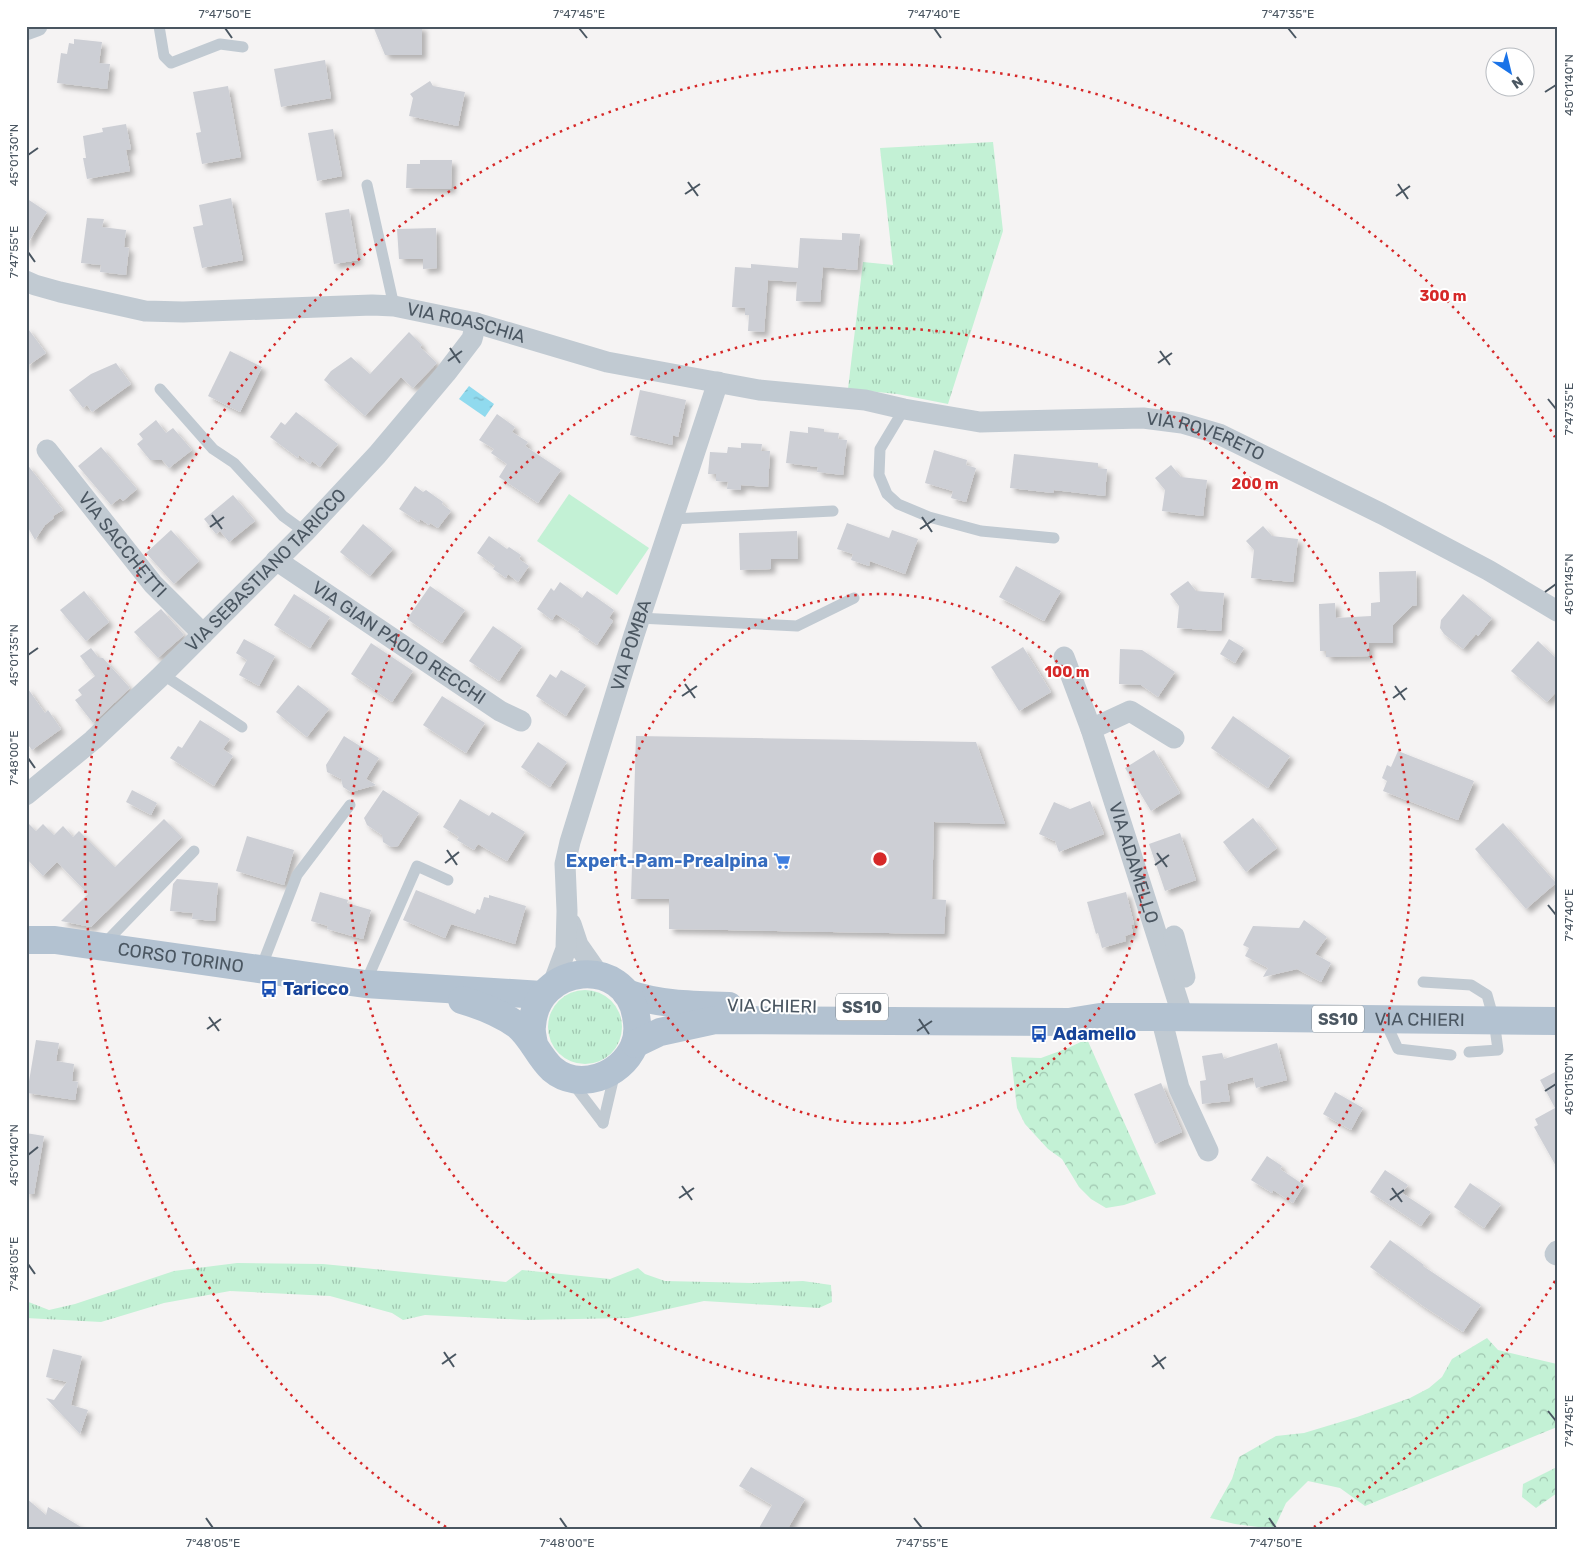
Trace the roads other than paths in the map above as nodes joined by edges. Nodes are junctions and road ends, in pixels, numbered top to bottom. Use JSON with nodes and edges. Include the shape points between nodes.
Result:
{"nodes":[{"id":1,"x":37,"y":26,"type":"edge"},
{"id":2,"x":159,"y":26,"type":"edge"},
{"id":3,"x":26,"y":30,"type":"edge"},
{"id":4,"x":243,"y":47,"type":"dead end"},
{"id":5,"x":367,"y":185,"type":"dead end"},
{"id":6,"x":26,"y":281,"type":"edge"},
{"id":7,"x":394,"y":306,"type":"junction"},
{"id":8,"x":476,"y":323,"type":"junction"},
{"id":9,"x":718,"y":382,"type":"junction"},
{"id":10,"x":160,"y":389,"type":"dead end"},
{"id":11,"x":904,"y":409,"type":"junction"},
{"id":12,"x":47,"y":450,"type":"dead end"},
{"id":13,"x":833,"y":511,"type":"dead end"},
{"id":14,"x":672,"y":518,"type":"junction"},
{"id":15,"x":305,"y":532,"type":"junction"},
{"id":16,"x":1054,"y":538,"type":"dead end"},
{"id":17,"x":276,"y":560,"type":"junction"},
{"id":18,"x":854,"y":598,"type":"dead end"},
{"id":19,"x":1557,"y":611,"type":"edge"},
{"id":20,"x":639,"y":618,"type":"junction"},
{"id":21,"x":203,"y":634,"type":"junction"},
{"id":22,"x":1064,"y":657,"type":"dead end"},
{"id":23,"x":162,"y":674,"type":"junction"},
{"id":24,"x":521,"y":721,"type":"dead end"},
{"id":25,"x":242,"y":727,"type":"dead end"},
{"id":26,"x":1091,"y":729,"type":"junction"},
{"id":27,"x":1174,"y":738,"type":"dead end"},
{"id":28,"x":27,"y":792,"type":"edge"},
{"id":29,"x":350,"y":805,"type":"dead end"},
{"id":30,"x":194,"y":851,"type":"dead end"},
{"id":31,"x":448,"y":880,"type":"dead end"},
{"id":32,"x":567,"y":911,"type":"junction"},
{"id":33,"x":26,"y":930,"type":"edge"},
{"id":34,"x":1174,"y":936,"type":"dead end"},
{"id":35,"x":26,"y":940,"type":"edge"},
{"id":36,"x":55,"y":940,"type":"junction"},
{"id":37,"x":102,"y":946,"type":"junction"},
{"id":38,"x":261,"y":968,"type":"junction"},
{"id":39,"x":599,"y":976,"type":"junction"},
{"id":40,"x":1423,"y":982,"type":"dead end"},
{"id":41,"x":366,"y":984,"type":"junction"},
{"id":42,"x":428,"y":989,"type":"junction"},
{"id":43,"x":548,"y":990,"type":"junction"},
{"id":44,"x":626,"y":993,"type":"junction"},
{"id":45,"x":1174,"y":1011,"type":"junction"},
{"id":46,"x":1110,"y":1017,"type":"junction"},
{"id":47,"x":1385,"y":1019,"type":"junction"},
{"id":48,"x":1494,"y":1020,"type":"junction"},
{"id":49,"x":1557,"y":1021,"type":"edge"},
{"id":50,"x":534,"y":1044,"type":"junction"},
{"id":51,"x":635,"y":1044,"type":"junction"},
{"id":52,"x":1469,"y":1052,"type":"dead end"},
{"id":53,"x":1451,"y":1055,"type":"dead end"},
{"id":54,"x":615,"y":1070,"type":"junction"},
{"id":55,"x":568,"y":1077,"type":"junction"},
{"id":56,"x":1208,"y":1151,"type":"dead end"},
{"id":57,"x":1557,"y":1251,"type":"edge"},
{"id":58,"x":1557,"y":1255,"type":"edge"}],
"edges":[{"from":1,"to":3,"type":"street"},
{"from":2,"to":4,"type":"lane","via":[[164,56],[171,63],[220,44]]},
{"from":5,"to":7,"type":"lane"},
{"from":6,"to":7,"type":"street","name":"VIA ROASCHIA","via":[[145,311]]},
{"from":7,"to":8,"type":"street","name":"VIA ROASCHIA"},
{"from":8,"to":9,"type":"street","name":"VIA ROASCHIA","via":[[606,362]]},
{"from":8,"to":15,"type":"street","name":"VIA SEBASTIANO TARICCO","via":[[472,340],[446,373],[378,455]]},
{"from":9,"to":11,"type":"street","name":"VIA ROASCHIA","via":[[759,390],[865,400]]},
{"from":9,"to":14,"type":"street","name":"VIA POMBA"},
{"from":10,"to":15,"type":"lane","via":[[214,449],[234,463],[283,516]]},
{"from":11,"to":16,"type":"lane","via":[[880,449],[879,475],[887,494],[898,504],[981,531]]},
{"from":11,"to":19,"type":"street","name":"VIA ROVERETO","via":[[980,422],[1143,418],[1182,423],[1219,434],[1382,514]]},
{"from":12,"to":21,"type":"street","name":"VIA SACCHETTI","via":[[153,584]]},
{"from":13,"to":14,"type":"lane"},
{"from":14,"to":20,"type":"street","name":"VIA POMBA"},
{"from":15,"to":17,"type":"street","name":"VIA SEBASTIANO TARICCO"},
{"from":17,"to":21,"type":"street","name":"VIA SEBASTIANO TARICCO"},
{"from":17,"to":24,"type":"street","name":"VIA GIAN PAOLO RECCHI","via":[[500,711]]},
{"from":18,"to":20,"type":"lane","via":[[797,626]]},
{"from":20,"to":32,"type":"street","name":"VIA POMBA","via":[[565,864]]},
{"from":21,"to":23,"type":"street","name":"VIA SEBASTIANO TARICCO"},
{"from":22,"to":26,"type":"street","name":"VIA ADAMELLO"},
{"from":23,"to":25,"type":"lane"},
{"from":23,"to":28,"type":"street","name":"VIA SEBASTIANO TARICCO","via":[[93,740]]},
{"from":26,"to":27,"type":"street","via":[[1130,711]]},
{"from":26,"to":45,"type":"street","name":"VIA ADAMELLO"},
{"from":29,"to":38,"type":"lane","via":[[297,875]]},
{"from":30,"to":37,"type":"lane"},
{"from":31,"to":41,"type":"lane","via":[[417,866]]},
{"from":32,"to":39,"type":"street","name":"VIA POMBA","via":[[578,945]]},
{"from":32,"to":43,"type":"street","name":"VIA POMBA","via":[[566,949]]},
{"from":33,"to":36,"type":"main road","name":"CORSO TORINO"},
{"from":34,"to":45,"type":"street","name":"VIA ADAMELLO","via":[[1187,982]]},
{"from":35,"to":36,"type":"main road","name":"CORSO TORINO"},
{"from":36,"to":37,"type":"main road","name":"CORSO TORINO"},
{"from":37,"to":38,"type":"main road","name":"CORSO TORINO"},
{"from":38,"to":41,"type":"main road","name":"CORSO TORINO"},
{"from":39,"to":43,"type":"main road","name":"VIA CHIERI","number":"SS10","via":[[567,976]]},
{"from":39,"to":44,"type":"main road","name":"VIA CHIERI","number":"SS10","via":[[614,982]]},
{"from":40,"to":48,"type":"lane","via":[[1471,985],[1487,995]]},
{"from":41,"to":42,"type":"main road","name":"CORSO TORINO"},
{"from":42,"to":43,"type":"main road","name":"VIA CHIERI"},
{"from":42,"to":50,"type":"main road","via":[[488,1008],[518,1026]]},
{"from":43,"to":50,"type":"main road","via":[[534,1010],[531,1028]]},
{"from":44,"to":46,"type":"main road","name":"VIA CHIERI","number":"SS10","via":[[645,1000],[690,1005],[1072,1010]]},
{"from":44,"to":51,"type":"main road","via":[[635,1009],[638,1026]]},
{"from":45,"to":46,"type":"main road","name":"VIA CHIERI","number":"SS10"},
{"from":45,"to":47,"type":"main road","name":"VIA CHIERI","number":"SS10"},
{"from":45,"to":56,"type":"street","via":[[1179,1088]]},
{"from":46,"to":51,"type":"main road","name":"VIA CHIERI","number":"SS10","via":[[1069,1022],[715,1020],[660,1032]]},
{"from":47,"to":48,"type":"main road","name":"VIA CHIERI","number":"SS10"},
{"from":47,"to":53,"type":"lane","via":[[1398,1049]]},
{"from":48,"to":49,"type":"main road","name":"VIA CHIERI","number":"SS10"},
{"from":48,"to":52,"type":"lane","via":[[1498,1050]]},
{"from":50,"to":55,"type":"main road","via":[[542,1059]]},
{"from":51,"to":54,"type":"main road","via":[[627,1059]]},
{"from":54,"to":55,"type":"main road","via":[[601,1078],[584,1080]]},
{"from":54,"to":55,"type":"lane","via":[[603,1123]]},
{"from":57,"to":58,"type":"street"}]}
